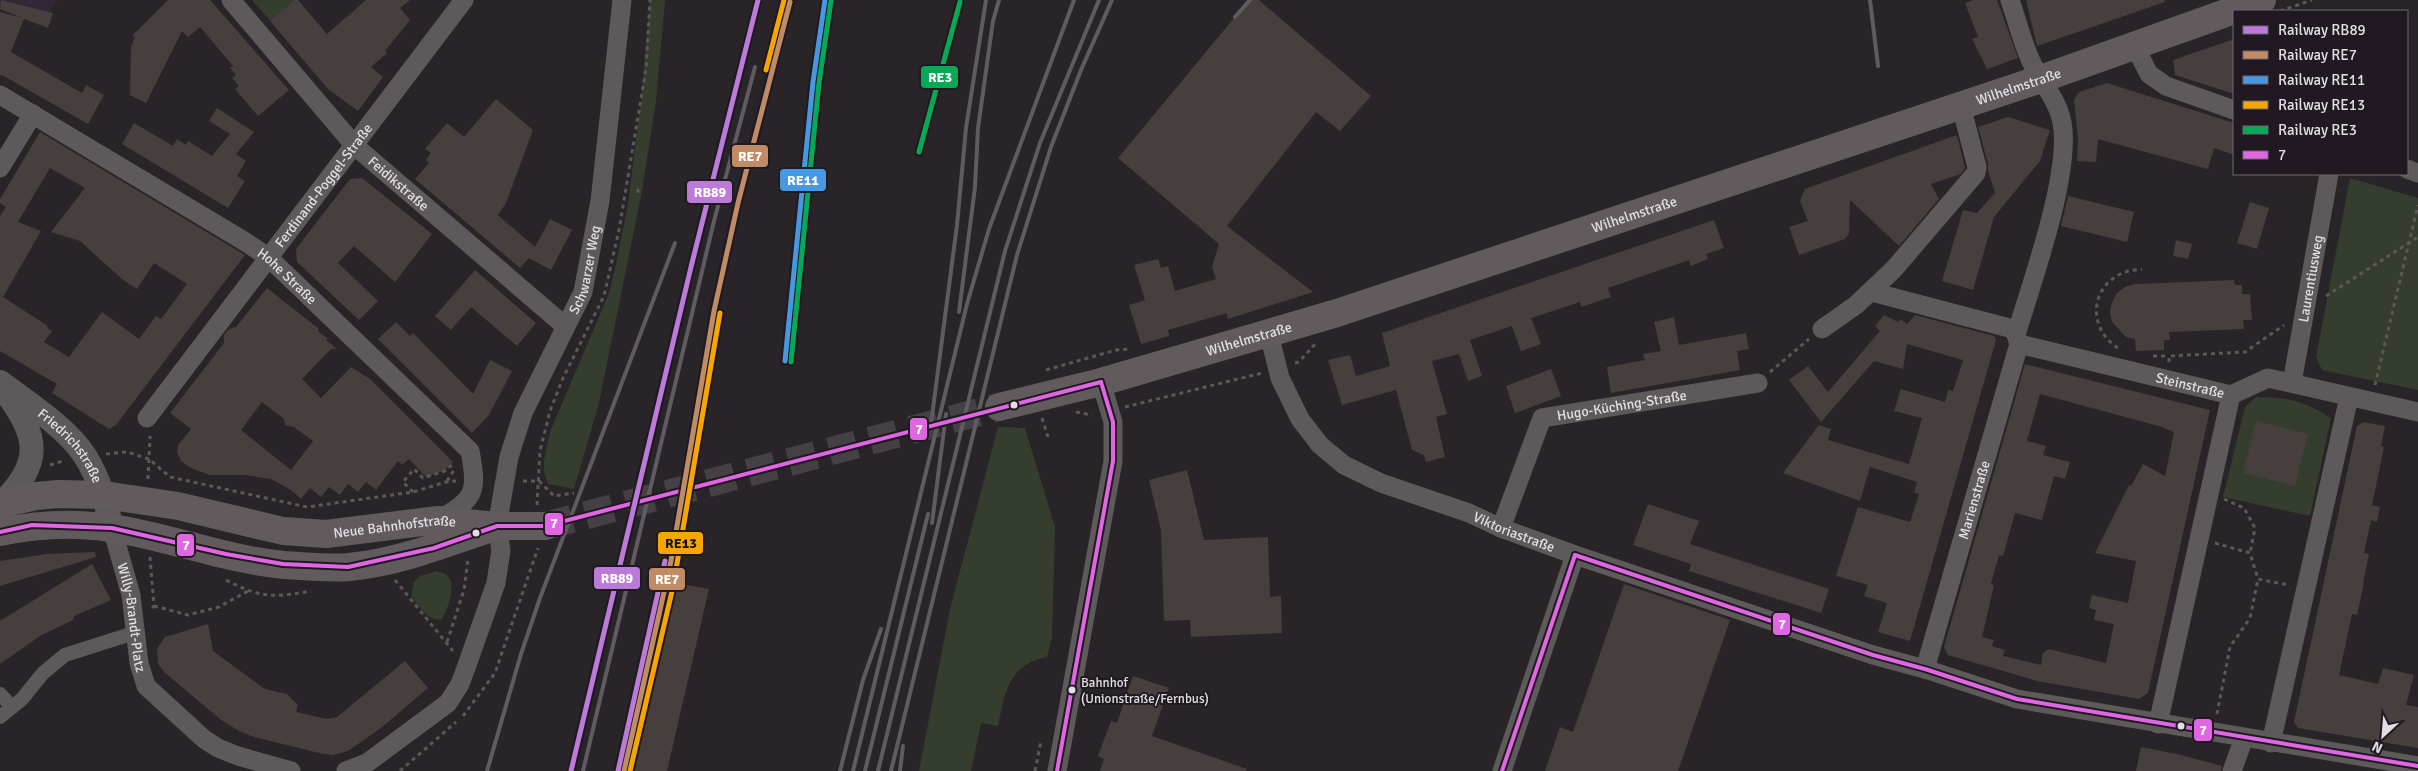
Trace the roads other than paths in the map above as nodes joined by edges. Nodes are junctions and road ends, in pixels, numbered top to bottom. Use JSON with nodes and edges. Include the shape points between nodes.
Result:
{"nodes":[{"id":1,"x":231,"y":0,"type":"edge"},
{"id":2,"x":464,"y":0,"type":"edge"},
{"id":3,"x":622,"y":0,"type":"edge"},
{"id":4,"x":2010,"y":0,"type":"edge"},
{"id":5,"x":2262,"y":0,"type":"edge"},
{"id":6,"x":2233,"y":10,"type":"edge"},
{"id":7,"x":2234,"y":10,"type":"edge"},
{"id":8,"x":2134,"y":45,"type":"junction"},
{"id":9,"x":2041,"y":79,"type":"junction"},
{"id":10,"x":0,"y":95,"type":"edge"},
{"id":11,"x":1961,"y":106,"type":"junction"},
{"id":12,"x":2233,"y":110,"type":"edge"},
{"id":13,"x":33,"y":114,"type":"junction"},
{"id":14,"x":354,"y":146,"type":"junction"},
{"id":15,"x":0,"y":168,"type":"edge"},
{"id":16,"x":2329,"y":175,"type":"edge"},
{"id":17,"x":268,"y":257,"type":"junction"},
{"id":18,"x":1872,"y":292,"type":"junction"},
{"id":19,"x":565,"y":326,"type":"junction"},
{"id":20,"x":1822,"y":329,"type":"road end"},
{"id":21,"x":1269,"y":334,"type":"junction"},
{"id":22,"x":2018,"y":337,"type":"junction"},
{"id":23,"x":1101,"y":382,"type":"junction"},
{"id":24,"x":1758,"y":383,"type":"road end"},
{"id":25,"x":2292,"y":383,"type":"junction"},
{"id":26,"x":0,"y":384,"type":"edge"},
{"id":27,"x":2231,"y":395,"type":"junction"},
{"id":28,"x":2349,"y":397,"type":"junction"},
{"id":29,"x":999,"y":407,"type":"tunnel mouth"},
{"id":30,"x":2418,"y":412,"type":"edge"},
{"id":31,"x":147,"y":418,"type":"dead end"},
{"id":32,"x":104,"y":495,"type":"junction"},
{"id":33,"x":0,"y":504,"type":"edge"},
{"id":34,"x":438,"y":520,"type":"junction"},
{"id":35,"x":497,"y":526,"type":"junction"},
{"id":36,"x":545,"y":526,"type":"tunnel mouth"},
{"id":37,"x":112,"y":528,"type":"junction"},
{"id":38,"x":1501,"y":528,"type":"junction"},
{"id":39,"x":0,"y":532,"type":"edge"},
{"id":40,"x":1575,"y":555,"type":"junction"},
{"id":41,"x":137,"y":632,"type":"junction"},
{"id":42,"x":1925,"y":669,"type":"junction"},
{"id":43,"x":0,"y":694,"type":"edge"},
{"id":44,"x":12,"y":707,"type":"junction"},
{"id":45,"x":0,"y":717,"type":"edge"},
{"id":46,"x":2158,"y":724,"type":"junction"},
{"id":47,"x":2244,"y":738,"type":"junction"},
{"id":48,"x":2271,"y":743,"type":"junction"},
{"id":49,"x":2418,"y":766,"type":"edge"},
{"id":50,"x":291,"y":771,"type":"edge"},
{"id":51,"x":346,"y":771,"type":"edge"},
{"id":52,"x":1057,"y":771,"type":"edge"},
{"id":53,"x":1502,"y":771,"type":"edge"},
{"id":54,"x":2232,"y":771,"type":"edge"}],
"edges":[{"from":1,"to":14,"type":"street","name":"Feidikstraße"},
{"from":2,"to":14,"type":"street","name":"Ferdinand-Poggel-Straße"},
{"from":3,"to":19,"type":"street","name":"Schwarzer Weg","via":[[597,225],[583,292]]},
{"from":4,"to":9,"type":"street","name":"Marienstraße","via":[[2030,60]]},
{"from":5,"to":7,"type":"main road","name":"Wilhelmstraße"},
{"from":6,"to":8,"type":"main road","name":"Wilhelmstraße"},
{"from":8,"to":9,"type":"main road","name":"Wilhelmstraße"},
{"from":8,"to":12,"type":"street","via":[[2150,74],[2166,86]]},
{"from":9,"to":11,"type":"main road","name":"Wilhelmstraße"},
{"from":9,"to":22,"type":"street","name":"Marienstraße","via":[[2058,109],[2065,136],[2060,174]]},
{"from":10,"to":13,"type":"street","name":"Hohe Straße"},
{"from":11,"to":18,"type":"street","via":[[1978,167],[1976,173]]},
{"from":11,"to":21,"type":"main road","name":"Wilhelmstraße"},
{"from":13,"to":15,"type":"street"},
{"from":13,"to":17,"type":"street","name":"Hohe Straße"},
{"from":14,"to":17,"type":"street","name":"Ferdinand-Poggel-Straße"},
{"from":14,"to":19,"type":"street","name":"Feidikstraße"},
{"from":16,"to":25,"type":"street","name":"Laurentiusweg"},
{"from":17,"to":31,"type":"street","name":"Ferdinand-Poggel-Straße"},
{"from":17,"to":34,"type":"street","name":"Hohe Straße","via":[[470,451],[476,480],[471,494],[459,508]]},
{"from":18,"to":20,"type":"street"},
{"from":18,"to":22,"type":"street"},
{"from":19,"to":35,"type":"street","name":"Schwarzer Weg","via":[[523,413],[508,457]]},
{"from":21,"to":23,"type":"main road","name":"Wilhelmstraße"},
{"from":21,"to":38,"type":"street","name":"Viktoriastraße","via":[[1280,378],[1300,419],[1320,445],[1338,460],[1381,484],[1469,513]]},
{"from":22,"to":27,"type":"street","name":"Steinstraße"},
{"from":22,"to":42,"type":"street","name":"Marienstraße"},
{"from":23,"to":29,"type":"main road","name":"Wilhelmstraße"},
{"from":23,"to":52,"type":"street","via":[[1113,422],[1114,461]]},
{"from":24,"to":38,"type":"street","name":"Hugo-Küching-Straße","via":[[1542,418]]},
{"from":25,"to":27,"type":"street","name":"Steinstraße","via":[[2268,378]]},
{"from":25,"to":28,"type":"street","name":"Steinstraße"},
{"from":26,"to":32,"type":"street","name":"Friedrichstraße","via":[[50,418],[85,455]]},
{"from":26,"to":33,"type":"street","name":"Friedrichstraße","via":[[28,429],[32,454],[18,487]]},
{"from":27,"to":46,"type":"street"},
{"from":28,"to":30,"type":"street","name":"Steinstraße"},
{"from":28,"to":48,"type":"street"},
{"from":32,"to":33,"type":"main road","name":"Neue Bahnhofstraße","via":[[58,494]]},
{"from":32,"to":34,"type":"main road","name":"Neue Bahnhofstraße","via":[[178,506],[284,532],[326,534]]},
{"from":32,"to":37,"type":"street","name":"Friedrichstraße"},
{"from":34,"to":35,"type":"main road","name":"Neue Bahnhofstraße"},
{"from":35,"to":36,"type":"main road"},
{"from":35,"to":37,"type":"main road","name":"Neue Bahnhofstraße","via":[[434,548],[348,567],[284,564]]},
{"from":35,"to":51,"type":"street","via":[[501,550],[496,583],[454,696],[367,763]]},
{"from":37,"to":39,"type":"main road","name":"Neue Bahnhofstraße","via":[[32,525]]},
{"from":37,"to":41,"type":"street","name":"Willy-Brandt-Platz","via":[[131,595]]},
{"from":38,"to":40,"type":"street","name":"Viktoriastraße"},
{"from":40,"to":42,"type":"street","name":"Viktoriastraße","via":[[1873,655]]},
{"from":40,"to":53,"type":"street"},
{"from":41,"to":44,"type":"street","via":[[65,654]]},
{"from":41,"to":50,"type":"street","name":"Willy-Brandt-Platz","via":[[139,663],[146,686],[167,706],[218,748]]},
{"from":42,"to":46,"type":"street","name":"Viktoriastraße","via":[[2017,699]]},
{"from":43,"to":44,"type":"street"},
{"from":44,"to":45,"type":"street"},
{"from":46,"to":47,"type":"street","name":"Viktoriastraße"},
{"from":47,"to":48,"type":"street","name":"Viktoriastraße"},
{"from":47,"to":54,"type":"street"},
{"from":48,"to":49,"type":"street","name":"Viktoriastraße"}]}
